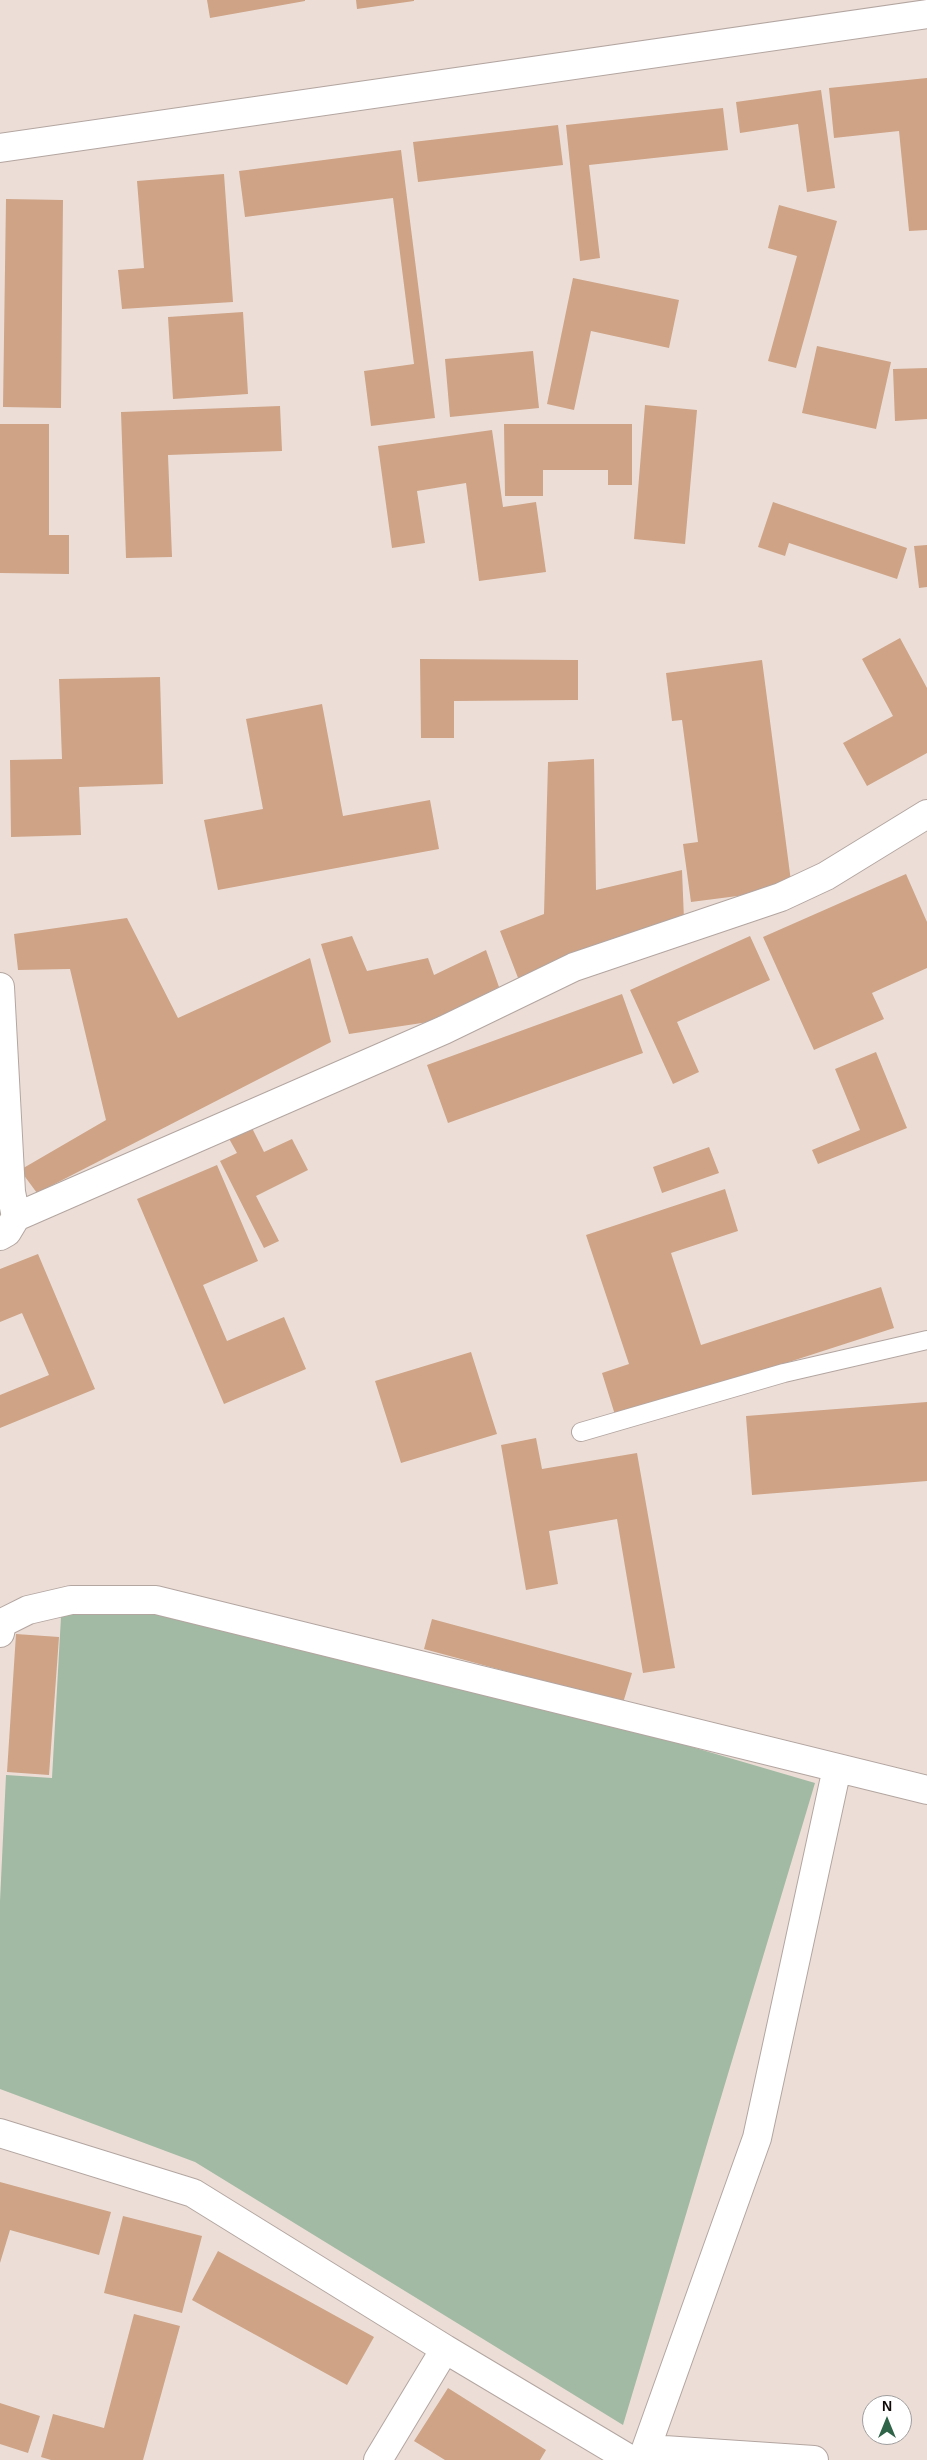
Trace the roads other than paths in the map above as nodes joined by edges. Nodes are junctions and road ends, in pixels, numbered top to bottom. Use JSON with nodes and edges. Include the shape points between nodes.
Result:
{"nodes":[{"id":1,"x":927,"y":14,"type":"edge"},
{"id":2,"x":0,"y":148,"type":"edge"},
{"id":3,"x":927,"y":814,"type":"edge"},
{"id":4,"x":0,"y":987,"type":"edge"},
{"id":5,"x":8,"y":1226,"type":"edge"},
{"id":6,"x":927,"y":1340,"type":"edge"},
{"id":7,"x":581,"y":1432,"type":"dead end"},
{"id":8,"x":0,"y":1633,"type":"edge"},
{"id":9,"x":837,"y":1768,"type":"junction"},
{"id":10,"x":927,"y":1790,"type":"edge"},
{"id":11,"x":0,"y":2133,"type":"edge"},
{"id":12,"x":445,"y":2349,"type":"junction"},
{"id":13,"x":378,"y":2460,"type":"edge"},
{"id":14,"x":631,"y":2460,"type":"edge"},
{"id":15,"x":642,"y":2460,"type":"edge"},
{"id":16,"x":649,"y":2460,"type":"edge"},
{"id":17,"x":814,"y":2460,"type":"edge"}],
"edges":[{"from":1,"to":2,"type":"street"},
{"from":3,"to":5,"type":"street","via":[[826,876],[781,897],[574,967],[444,1030]]},
{"from":4,"to":5,"type":"street","via":[[11,1192]]},
{"from":6,"to":7,"type":"lane","via":[[784,1373]]},
{"from":8,"to":9,"type":"street","via":[[2,1624],[28,1610],[71,1600],[156,1600]]},
{"from":9,"to":10,"type":"street"},
{"from":9,"to":15,"type":"street","via":[[757,2138]]},
{"from":11,"to":12,"type":"street","via":[[193,2193]]},
{"from":12,"to":13,"type":"street"},
{"from":12,"to":14,"type":"street"},
{"from":16,"to":17,"type":"street","via":[[664,2450]]}]}
